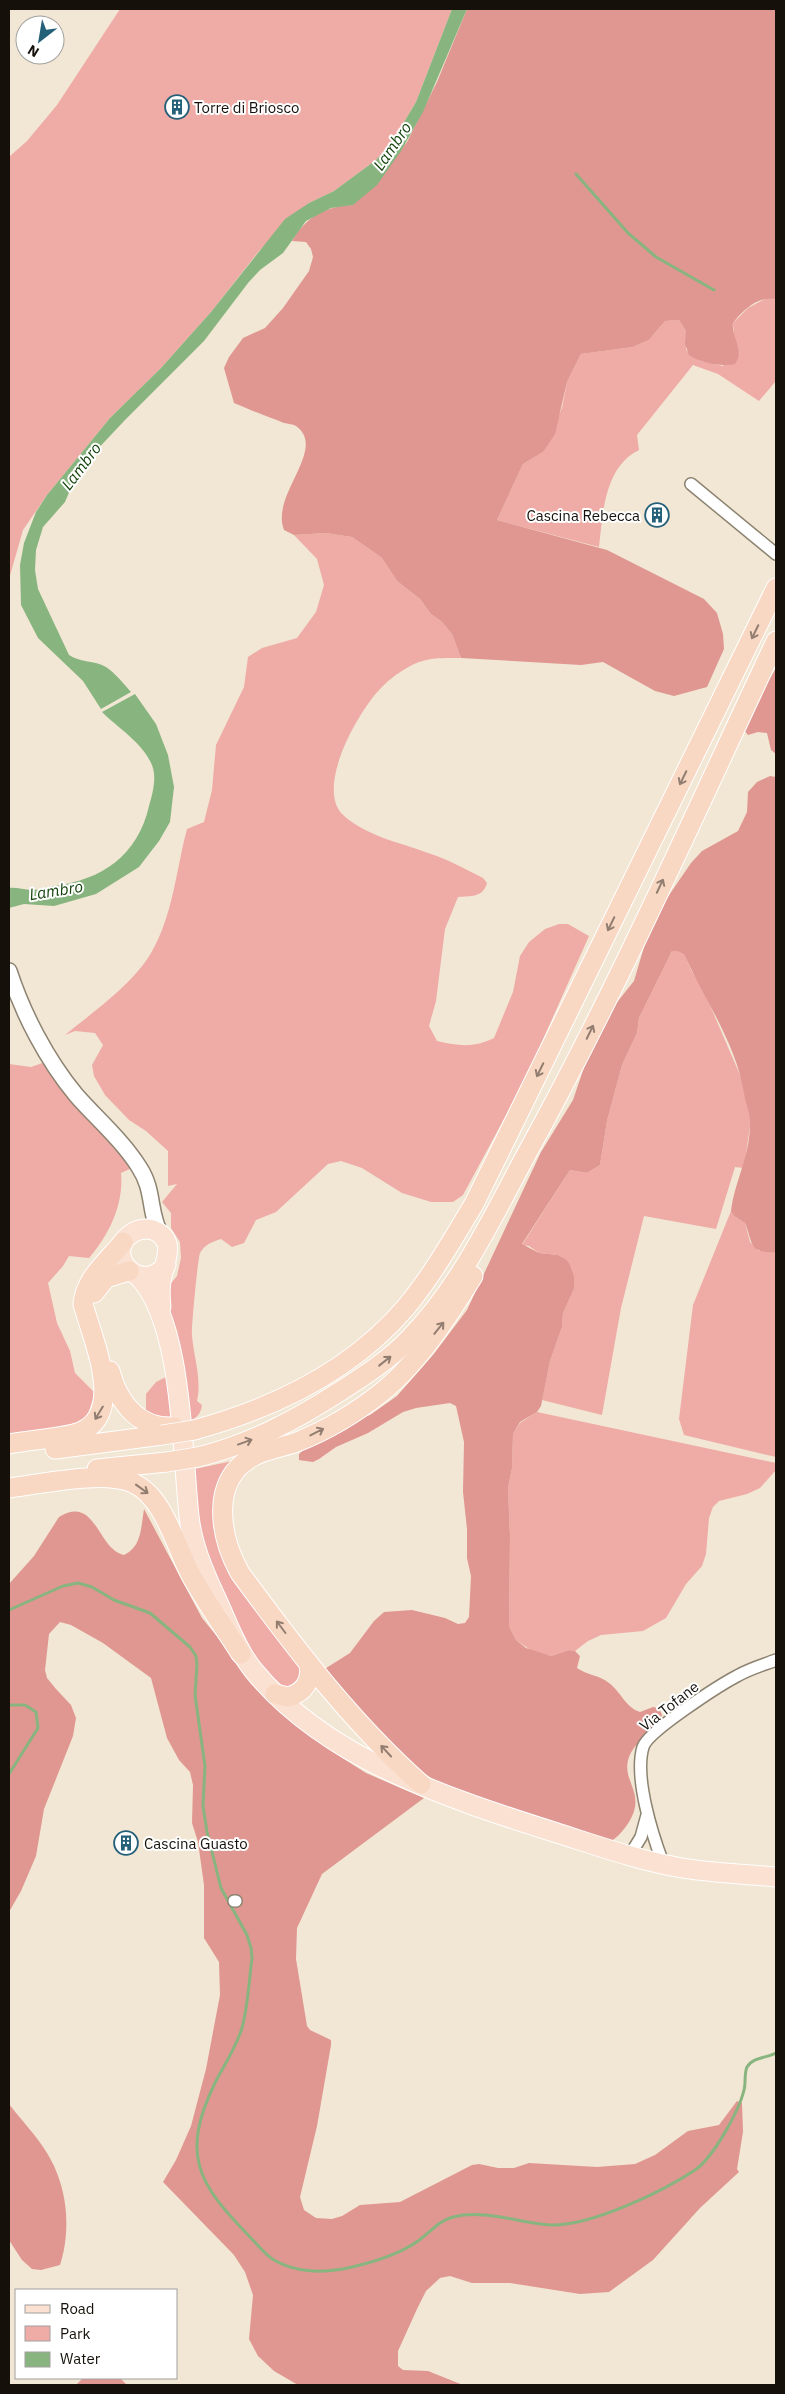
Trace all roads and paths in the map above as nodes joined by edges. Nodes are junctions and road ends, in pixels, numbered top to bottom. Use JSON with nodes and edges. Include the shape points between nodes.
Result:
{"nodes":[{"id":1,"x":691,"y":484,"type":"dead end"},
{"id":2,"x":776,"y":554,"type":"edge"},
{"id":3,"x":776,"y":588,"type":"edge"},
{"id":4,"x":776,"y":641,"type":"edge"},
{"id":5,"x":10,"y":979,"type":"edge"},
{"id":6,"x":560,"y":1093,"type":"junction"},
{"id":7,"x":149,"y":1185,"type":"junction"},
{"id":8,"x":161,"y":1235,"type":"junction"},
{"id":9,"x":129,"y":1236,"type":"junction"},
{"id":10,"x":166,"y":1265,"type":"junction"},
{"id":11,"x":134,"y":1273,"type":"junction"},
{"id":12,"x":162,"y":1315,"type":"junction"},
{"id":13,"x":168,"y":1431,"type":"junction"},
{"id":14,"x":9,"y":1444,"type":"edge"},
{"id":15,"x":9,"y":1455,"type":"edge"},
{"id":16,"x":9,"y":1479,"type":"edge"},
{"id":17,"x":9,"y":1488,"type":"edge"},
{"id":18,"x":241,"y":1654,"type":"junction"},
{"id":19,"x":776,"y":1660,"type":"edge"},
{"id":20,"x":309,"y":1664,"type":"junction"},
{"id":21,"x":275,"y":1694,"type":"junction"},
{"id":22,"x":421,"y":1784,"type":"junction"},
{"id":23,"x":647,"y":1815,"type":"junction"},
{"id":24,"x":630,"y":1854,"type":"junction"},
{"id":25,"x":663,"y":1863,"type":"junction"},
{"id":26,"x":776,"y":1877,"type":"edge"}],
"edges":[{"from":1,"to":2,"type":"street"},
{"from":3,"to":13,"type":"highway","one_way":true,"bridge":true,"via":[[474,1204],[419,1291],[365,1346],[326,1376],[273,1404]]},
{"from":6,"to":4,"type":"highway","one_way":true},
{"from":5,"to":7,"type":"street","via":[[42,1046],[66,1083],[122,1144]]},
{"from":16,"to":6,"type":"highway","one_way":true,"bridge":true,"via":[[167,1462],[222,1450],[285,1425],[386,1360],[409,1339],[444,1296],[473,1251]]},
{"from":20,"to":6,"type":"highway","one_way":true,"via":[[232,1560],[221,1502],[226,1486],[254,1456],[298,1442],[346,1417],[383,1392],[414,1359],[445,1322],[477,1270],[509,1208]]},
{"from":7,"to":8,"type":"street"},
{"from":7,"to":9,"type":"street","via":[[148,1203]]},
{"from":8,"to":9,"type":"main road","via":[[149,1229]]},
{"from":8,"to":10,"type":"main road","via":[[169,1252]]},
{"from":9,"to":11,"type":"main road","via":[[122,1258]]},
{"from":9,"to":14,"type":"highway","one_way":true,"via":[[91,1279],[84,1296],[83,1304],[105,1386],[104,1406],[99,1415],[92,1424],[74,1434]]},
{"from":10,"to":11,"type":"main road","via":[[151,1276]]},
{"from":10,"to":12,"type":"main road","via":[[160,1289]]},
{"from":11,"to":12,"type":"main road","via":[[151,1291]]},
{"from":11,"to":13,"type":"highway","via":[[106,1278],[92,1298],[93,1310],[114,1385],[124,1405],[141,1420]]},
{"from":12,"to":18,"type":"main road","via":[[181,1420],[193,1538],[200,1563]]},
{"from":13,"to":15,"type":"highway"},
{"from":17,"to":18,"type":"highway","one_way":true,"via":[[98,1477],[133,1483],[147,1493],[159,1507],[192,1578]]},
{"from":18,"to":21,"type":"main road"},
{"from":19,"to":23,"type":"street","name":"Via Tofane","via":[[737,1676],[651,1735],[643,1746],[641,1765]]},
{"from":20,"to":21,"type":"highway","via":[[311,1674],[300,1692],[288,1697]]},
{"from":22,"to":20,"type":"highway","one_way":true,"via":[[371,1736]]},
{"from":21,"to":22,"type":"main road","via":[[311,1726],[347,1749],[376,1766]]},
{"from":22,"to":24,"type":"main road","via":[[514,1820]]},
{"from":23,"to":24,"type":"street","name":"Via Tofane","via":[[641,1837]]},
{"from":23,"to":25,"type":"street","name":"Via Tofane"},
{"from":24,"to":25,"type":"main road"},
{"from":25,"to":26,"type":"main road","via":[[682,1868]]}]}
